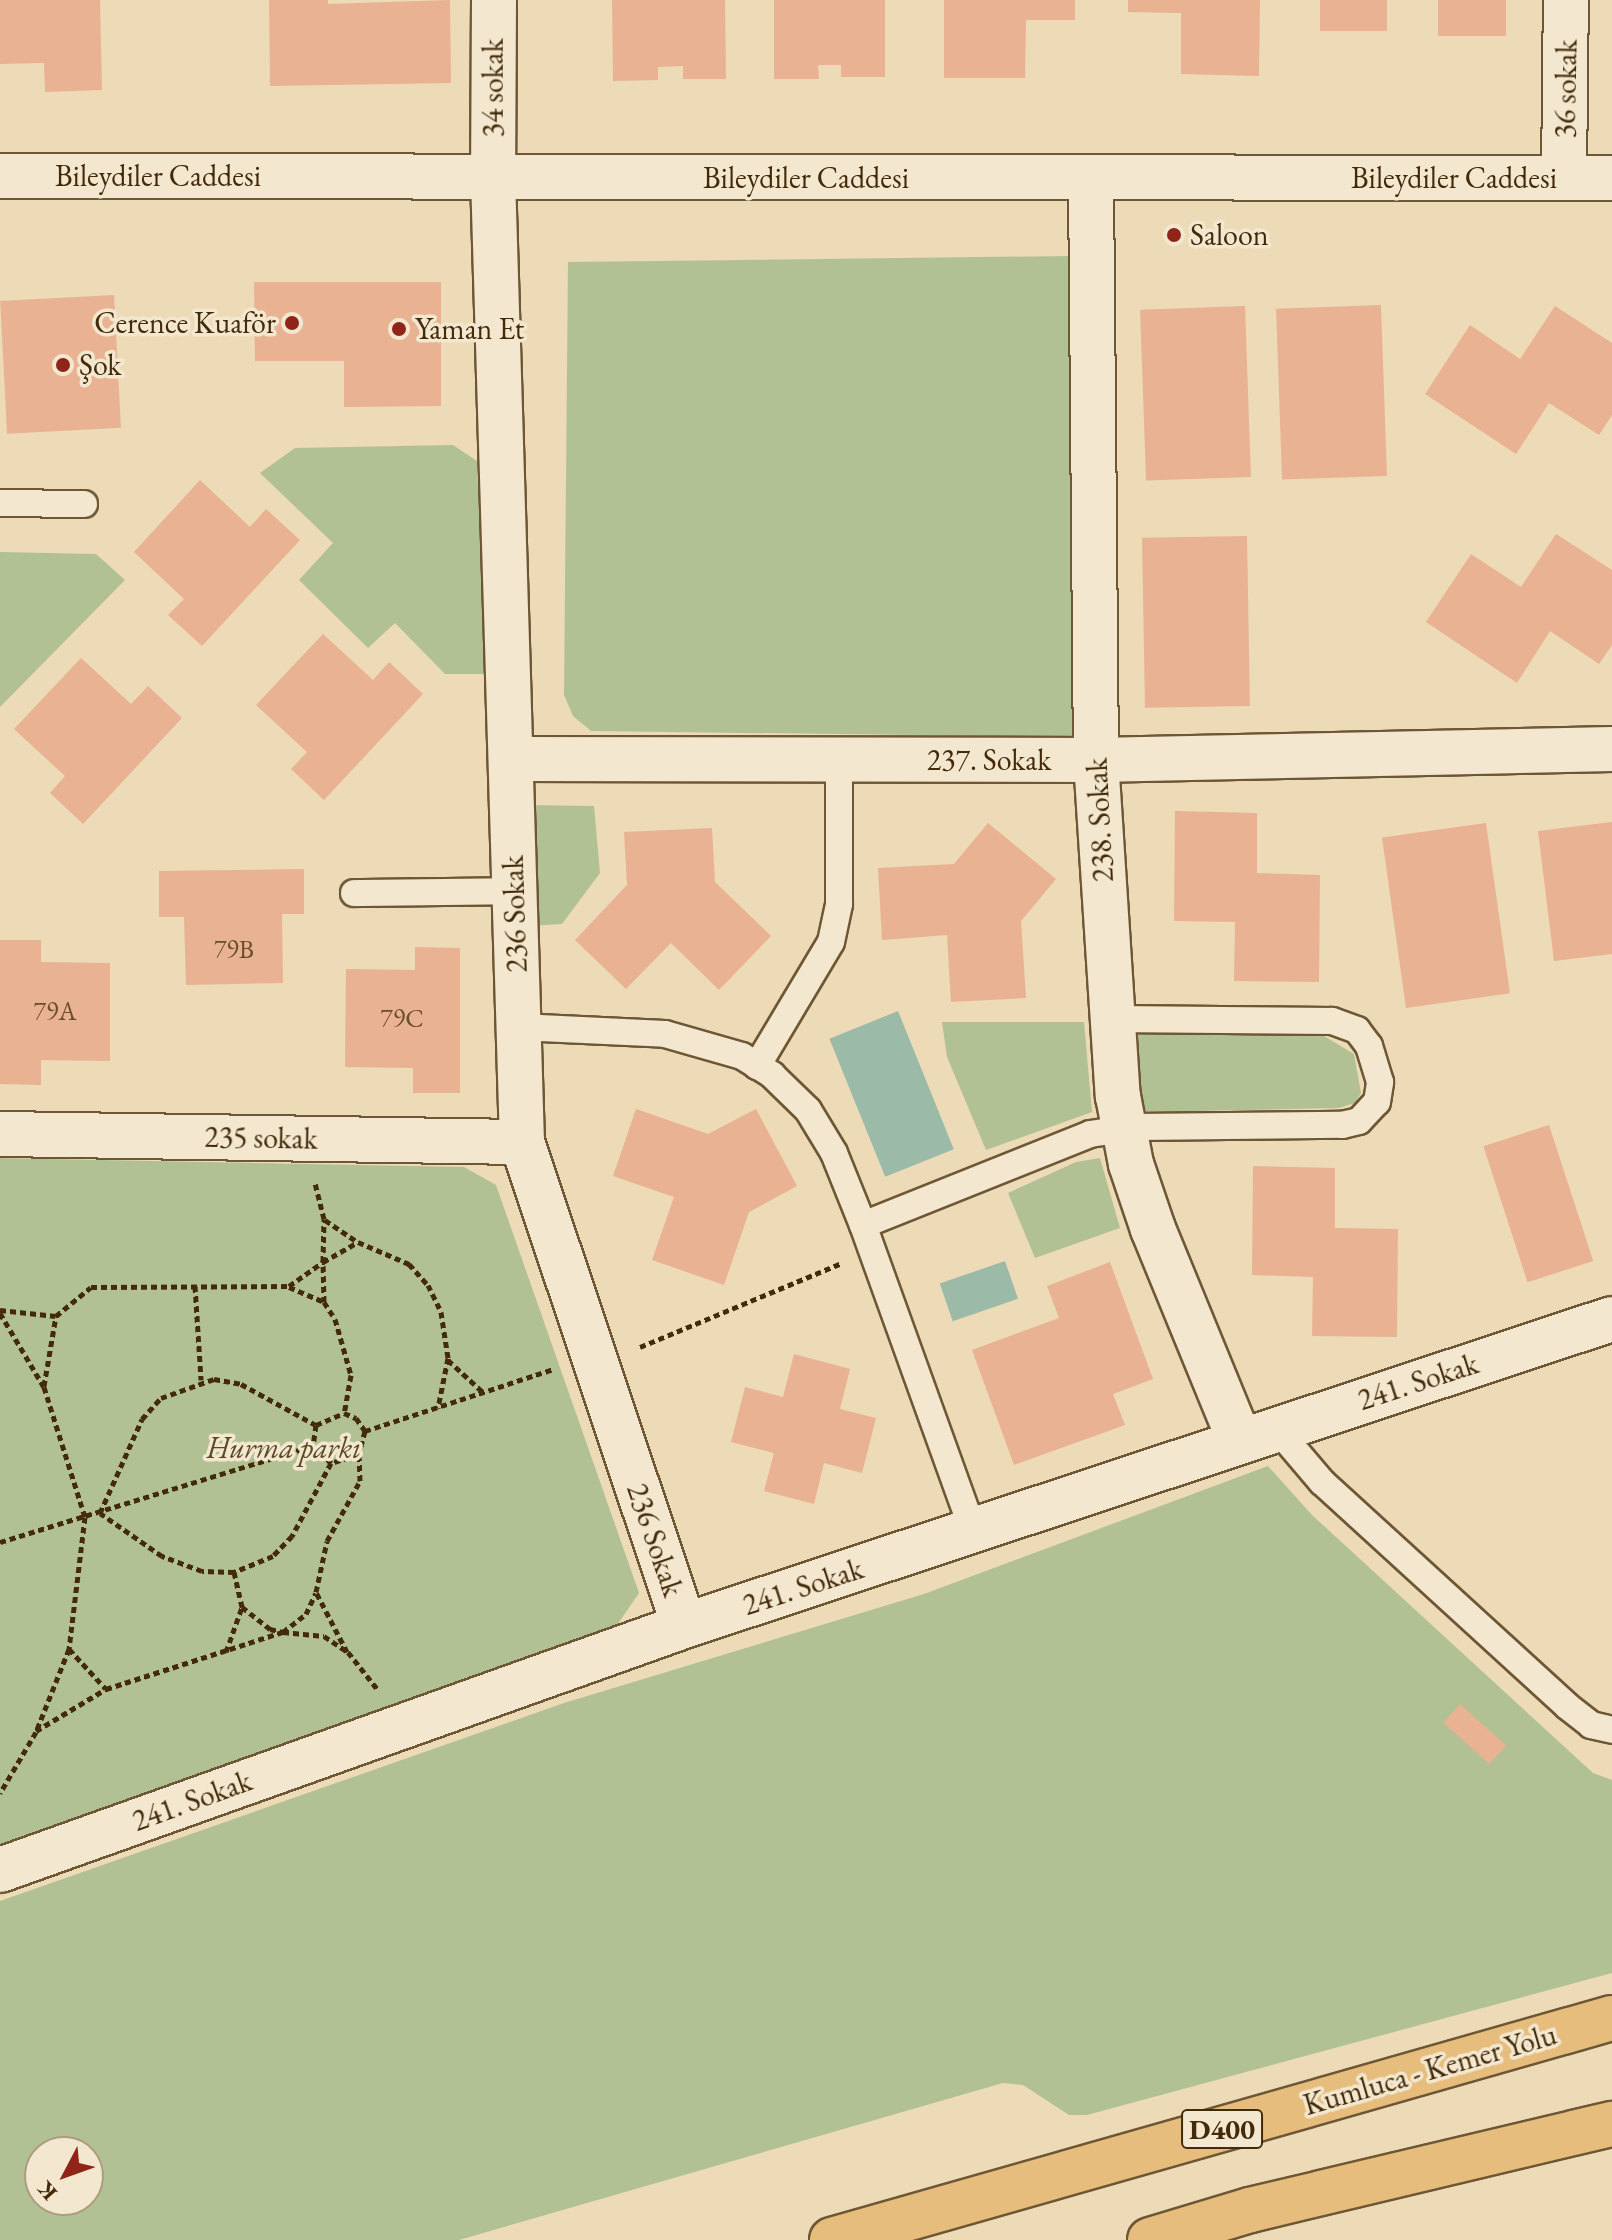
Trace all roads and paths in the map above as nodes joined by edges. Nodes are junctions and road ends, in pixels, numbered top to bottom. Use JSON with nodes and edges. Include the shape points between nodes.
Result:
{"nodes":[{"id":1,"x":494,"y":0,"type":"edge"},
{"id":2,"x":1566,"y":0,"type":"edge"},
{"id":3,"x":0,"y":176,"type":"edge"},
{"id":4,"x":493,"y":177,"type":"junction"},
{"id":5,"x":1564,"y":178,"type":"junction"},
{"id":6,"x":1612,"y":178,"type":"edge"},
{"id":7,"x":1091,"y":179,"type":"junction"},
{"id":8,"x":0,"y":503,"type":"edge"},
{"id":9,"x":84,"y":504,"type":"dead end"},
{"id":10,"x":1612,"y":749,"type":"edge"},
{"id":11,"x":511,"y":759,"type":"junction"},
{"id":12,"x":839,"y":759,"type":"junction"},
{"id":13,"x":1096,"y":760,"type":"junction"},
{"id":14,"x":514,"y":891,"type":"junction"},
{"id":15,"x":354,"y":893,"type":"dead end"},
{"id":16,"x":1112,"y":1019,"type":"junction"},
{"id":17,"x":519,"y":1027,"type":"junction"},
{"id":18,"x":757,"y":1066,"type":"junction"},
{"id":19,"x":1123,"y":1128,"type":"junction"},
{"id":20,"x":0,"y":1134,"type":"edge"},
{"id":21,"x":522,"y":1142,"type":"junction"},
{"id":22,"x":315,"y":1178,"type":"dead end"},
{"id":23,"x":324,"y":1219,"type":"junction"},
{"id":24,"x":863,"y":1225,"type":"junction"},
{"id":25,"x":358,"y":1242,"type":"junction"},
{"id":26,"x":872,"y":1251,"type":"junction"},
{"id":27,"x":323,"y":1262,"type":"junction"},
{"id":28,"x":195,"y":1286,"type":"junction"},
{"id":29,"x":289,"y":1286,"type":"junction"},
{"id":30,"x":324,"y":1302,"type":"junction"},
{"id":31,"x":0,"y":1312,"type":"edge"},
{"id":32,"x":56,"y":1316,"type":"junction"},
{"id":33,"x":1612,"y":1319,"type":"edge"},
{"id":34,"x":640,"y":1347,"type":"dead end"},
{"id":35,"x":593,"y":1355,"type":"junction"},
{"id":36,"x":448,"y":1359,"type":"junction"},
{"id":37,"x":201,"y":1380,"type":"junction"},
{"id":38,"x":44,"y":1387,"type":"junction"},
{"id":39,"x":485,"y":1394,"type":"junction"},
{"id":40,"x":438,"y":1408,"type":"junction"},
{"id":41,"x":344,"y":1413,"type":"junction"},
{"id":42,"x":316,"y":1425,"type":"junction"},
{"id":43,"x":365,"y":1431,"type":"junction"},
{"id":44,"x":1258,"y":1433,"type":"junction"},
{"id":45,"x":313,"y":1446,"type":"junction"},
{"id":46,"x":359,"y":1454,"type":"junction"},
{"id":47,"x":331,"y":1463,"type":"junction"},
{"id":48,"x":100,"y":1513,"type":"junction"},
{"id":49,"x":85,"y":1517,"type":"junction"},
{"id":50,"x":973,"y":1531,"type":"junction"},
{"id":51,"x":0,"y":1542,"type":"edge"},
{"id":52,"x":234,"y":1572,"type":"junction"},
{"id":53,"x":316,"y":1592,"type":"junction"},
{"id":54,"x":242,"y":1607,"type":"junction"},
{"id":55,"x":684,"y":1626,"type":"junction"},
{"id":56,"x":283,"y":1632,"type":"junction"},
{"id":57,"x":69,"y":1649,"type":"junction"},
{"id":58,"x":348,"y":1652,"type":"junction"},
{"id":59,"x":225,"y":1653,"type":"junction"},
{"id":60,"x":106,"y":1689,"type":"junction"},
{"id":61,"x":406,"y":1725,"type":"junction"},
{"id":62,"x":1612,"y":1730,"type":"edge"},
{"id":63,"x":36,"y":1732,"type":"junction"},
{"id":64,"x":0,"y":1793,"type":"edge"},
{"id":65,"x":0,"y":1870,"type":"edge"},
{"id":66,"x":1612,"y":2018,"type":"edge"},
{"id":67,"x":1612,"y":2124,"type":"edge"},
{"id":68,"x":1241,"y":2225,"type":"edge"},
{"id":69,"x":832,"y":2240,"type":"edge"},
{"id":70,"x":1150,"y":2240,"type":"edge"}],
"edges":[{"from":1,"to":4,"type":"street","name":"34 sokak"},
{"from":2,"to":5,"type":"street","name":"36 sokak"},
{"from":3,"to":4,"type":"street","name":"Bileydiler Caddesi"},
{"from":4,"to":7,"type":"street","name":"Bileydiler Caddesi"},
{"from":4,"to":11,"type":"street","name":"236 Sokak"},
{"from":5,"to":6,"type":"street","name":"Bileydiler Caddesi"},
{"from":5,"to":7,"type":"street","name":"Bileydiler Caddesi"},
{"from":7,"to":13,"type":"street","name":"238. Sokak"},
{"from":8,"to":9,"type":"lane"},
{"from":10,"to":13,"type":"street","name":"237. Sokak"},
{"from":11,"to":12,"type":"street","name":"237. Sokak"},
{"from":11,"to":14,"type":"street","name":"236 Sokak"},
{"from":12,"to":13,"type":"street","name":"237. Sokak"},
{"from":12,"to":18,"type":"lane","via":[[839,904],[831,942]]},
{"from":13,"to":16,"type":"street","name":"238. Sokak"},
{"from":14,"to":15,"type":"lane"},
{"from":14,"to":17,"type":"street","name":"236 Sokak"},
{"from":16,"to":19,"type":"street","name":"238. Sokak"},
{"from":16,"to":19,"type":"lane","via":[[1332,1021],[1357,1030],[1369,1046],[1380,1082],[1371,1113],[1342,1125]]},
{"from":17,"to":18,"type":"lane","via":[[665,1034],[714,1044]]},
{"from":17,"to":21,"type":"street","name":"236 Sokak"},
{"from":18,"to":24,"type":"lane","via":[[808,1110],[824,1133]]},
{"from":19,"to":24,"type":"lane","via":[[1073,1140]]},
{"from":19,"to":44,"type":"street","name":"238. Sokak","via":[[1153,1229]]},
{"from":20,"to":21,"type":"street","name":"235 sokak"},
{"from":21,"to":35,"type":"street","name":"236 Sokak"},
{"from":22,"to":23,"type":"path"},
{"from":23,"to":25,"type":"path"},
{"from":23,"to":27,"type":"path"},
{"from":24,"to":26,"type":"lane"},
{"from":25,"to":27,"type":"path"},
{"from":25,"to":36,"type":"path","via":[[409,1264],[428,1285],[441,1312]]},
{"from":26,"to":34,"type":"path"},
{"from":26,"to":50,"type":"lane"},
{"from":27,"to":29,"type":"path"},
{"from":27,"to":30,"type":"path"},
{"from":28,"to":29,"type":"path"},
{"from":28,"to":32,"type":"path","via":[[91,1287]]},
{"from":28,"to":37,"type":"path"},
{"from":29,"to":30,"type":"path"},
{"from":30,"to":41,"type":"path","via":[[346,1346],[351,1375]]},
{"from":31,"to":32,"type":"path"},
{"from":31,"to":38,"type":"path"},
{"from":32,"to":38,"type":"path"},
{"from":33,"to":44,"type":"street","name":"241. Sokak"},
{"from":35,"to":39,"type":"path"},
{"from":35,"to":55,"type":"street","name":"236 Sokak"},
{"from":36,"to":39,"type":"path"},
{"from":36,"to":40,"type":"path"},
{"from":37,"to":42,"type":"path","via":[[241,1384]]},
{"from":37,"to":48,"type":"path","via":[[161,1398],[142,1419]]},
{"from":38,"to":49,"type":"path"},
{"from":39,"to":40,"type":"path"},
{"from":40,"to":43,"type":"path"},
{"from":41,"to":42,"type":"path"},
{"from":41,"to":43,"type":"path","via":[[356,1418]]},
{"from":42,"to":45,"type":"path"},
{"from":43,"to":46,"type":"path"},
{"from":44,"to":50,"type":"street","name":"241. Sokak"},
{"from":44,"to":62,"type":"lane","via":[[1322,1482],[1567,1706],[1591,1725]]},
{"from":45,"to":47,"type":"path"},
{"from":45,"to":48,"type":"path"},
{"from":46,"to":47,"type":"path"},
{"from":46,"to":53,"type":"path","via":[[360,1481],[327,1541]]},
{"from":47,"to":52,"type":"path","via":[[292,1536],[273,1556]]},
{"from":48,"to":49,"type":"path"},
{"from":48,"to":52,"type":"path","via":[[162,1556],[202,1571]]},
{"from":49,"to":51,"type":"path"},
{"from":49,"to":57,"type":"path"},
{"from":50,"to":55,"type":"street","name":"241. Sokak"},
{"from":52,"to":54,"type":"path"},
{"from":53,"to":56,"type":"path","via":[[306,1614]]},
{"from":53,"to":58,"type":"path"},
{"from":54,"to":56,"type":"path","via":[[254,1620]]},
{"from":54,"to":59,"type":"path"},
{"from":55,"to":61,"type":"street","name":"241. Sokak"},
{"from":56,"to":58,"type":"path","via":[[324,1636]]},
{"from":56,"to":59,"type":"path"},
{"from":57,"to":60,"type":"path"},
{"from":57,"to":63,"type":"path"},
{"from":58,"to":61,"type":"path"},
{"from":59,"to":60,"type":"path"},
{"from":60,"to":63,"type":"path"},
{"from":61,"to":65,"type":"street","name":"241. Sokak"},
{"from":63,"to":64,"type":"path"},
{"from":66,"to":69,"type":"highway","name":"Kumluca - Kemer Yolu","number":"D400"},
{"from":67,"to":68,"type":"highway"},
{"from":68,"to":70,"type":"highway"}]}
